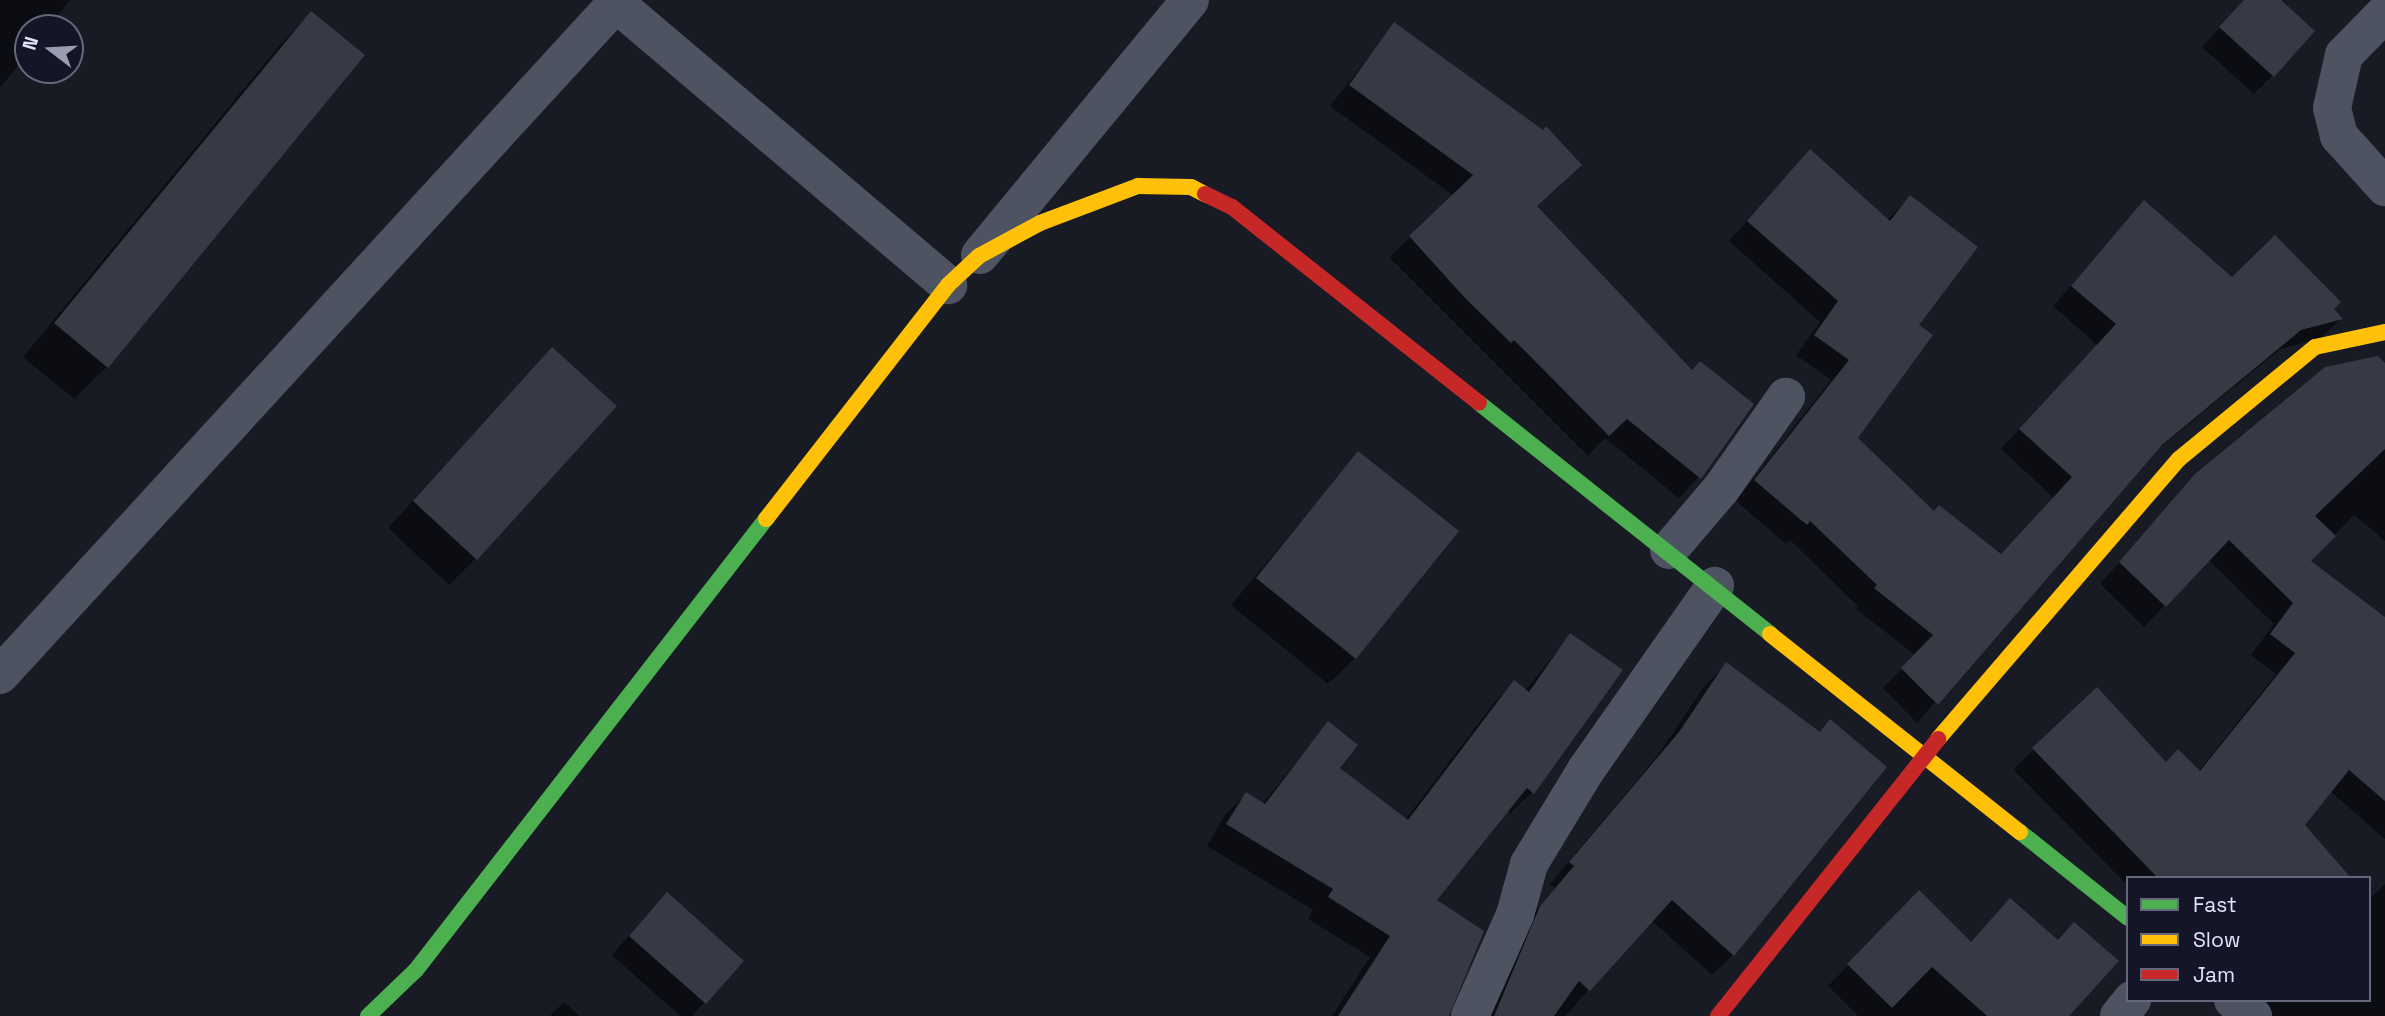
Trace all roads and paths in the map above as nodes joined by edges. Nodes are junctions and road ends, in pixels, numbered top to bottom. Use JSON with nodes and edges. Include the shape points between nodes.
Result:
{"nodes":[{"id":1,"x":1190,"y":0,"type":"edge"},
{"id":2,"x":616,"y":1,"type":"edge"},
{"id":3,"x":2385,"y":13,"type":"edge"},
{"id":4,"x":2385,"y":187,"type":"edge"},
{"id":5,"x":979,"y":256,"type":"junction"},
{"id":6,"x":948,"y":285,"type":"junction"},
{"id":7,"x":2385,"y":332,"type":"edge"},
{"id":8,"x":1786,"y":397,"type":"dead end"},
{"id":9,"x":1668,"y":550,"type":"junction"},
{"id":10,"x":1715,"y":586,"type":"junction"},
{"id":11,"x":0,"y":676,"type":"edge"},
{"id":12,"x":1923,"y":756,"type":"junction"},
{"id":13,"x":2126,"y":916,"type":"edge"},
{"id":14,"x":2130,"y":1002,"type":"edge"},
{"id":15,"x":2236,"y":1002,"type":"edge"},
{"id":16,"x":368,"y":1016,"type":"edge"},
{"id":17,"x":1470,"y":1016,"type":"edge"},
{"id":18,"x":1718,"y":1016,"type":"edge"},
{"id":19,"x":2119,"y":1016,"type":"edge"},
{"id":20,"x":2253,"y":1016,"type":"edge"}],
"edges":[{"from":1,"to":5,"type":"street"},
{"from":2,"to":6,"type":"street"},
{"from":2,"to":11,"type":"street"},
{"from":3,"to":4,"type":"street","via":[[2344,55],[2332,108],[2339,136]]},
{"from":5,"to":6,"type":"street"},
{"from":5,"to":9,"type":"street","via":[[1040,223],[1138,186],[1191,187],[1232,207]]},
{"from":6,"to":16,"type":"street","via":[[416,970]]},
{"from":7,"to":12,"type":"street","via":[[2315,347],[2179,459]]},
{"from":8,"to":9,"type":"street","via":[[1721,489]]},
{"from":9,"to":10,"type":"street"},
{"from":10,"to":12,"type":"street"},
{"from":10,"to":17,"type":"street","via":[[1586,770],[1529,864],[1515,915]]},
{"from":12,"to":13,"type":"street"},
{"from":12,"to":18,"type":"street"},
{"from":14,"to":19,"type":"street"},
{"from":15,"to":20,"type":"street"}]}
